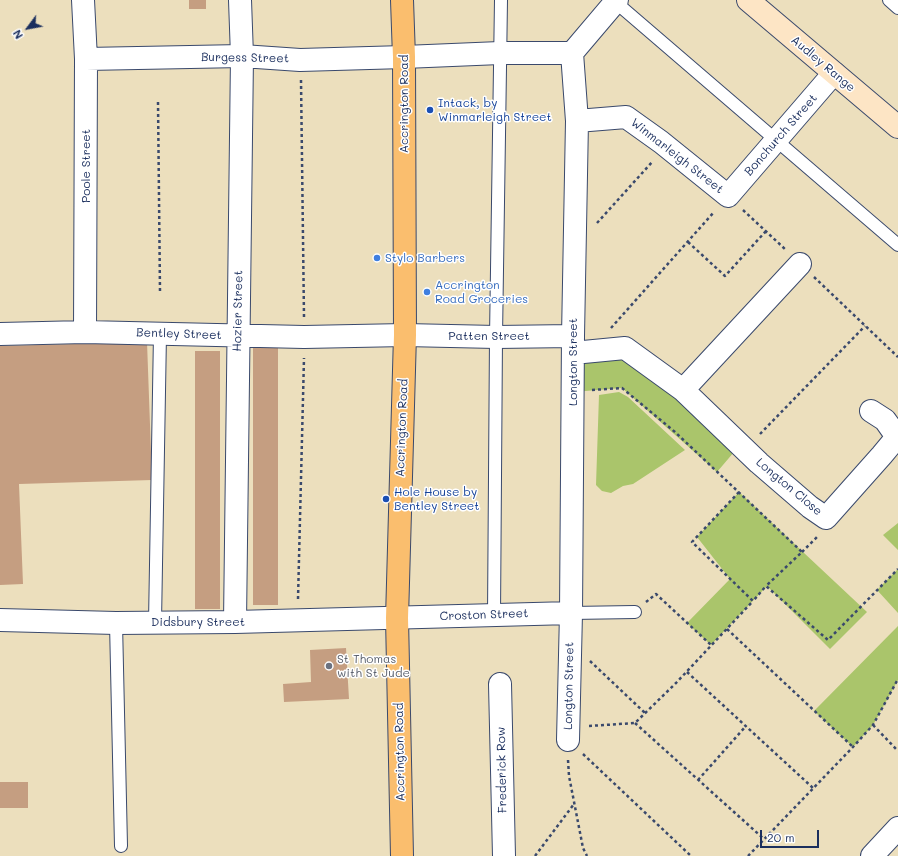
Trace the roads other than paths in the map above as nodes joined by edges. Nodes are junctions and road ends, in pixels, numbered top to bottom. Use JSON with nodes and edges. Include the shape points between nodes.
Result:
{"nodes":[{"id":1,"x":83,"y":0,"type":"edge"},
{"id":2,"x":240,"y":0,"type":"edge"},
{"id":3,"x":402,"y":0,"type":"edge"},
{"id":4,"x":501,"y":0,"type":"edge"},
{"id":5,"x":748,"y":0,"type":"edge"},
{"id":6,"x":889,"y":0,"type":"edge"},
{"id":7,"x":615,"y":1,"type":"edge"},
{"id":8,"x":898,"y":8,"type":"edge"},
{"id":9,"x":500,"y":53,"type":"junction"},
{"id":10,"x":572,"y":54,"type":"junction"},
{"id":11,"x":242,"y":56,"type":"junction"},
{"id":12,"x":404,"y":57,"type":"junction"},
{"id":13,"x":86,"y":59,"type":"junction"},
{"id":14,"x":834,"y":73,"type":"junction"},
{"id":15,"x":577,"y":121,"type":"junction"},
{"id":16,"x":898,"y":127,"type":"edge"},
{"id":17,"x":776,"y":141,"type":"junction"},
{"id":18,"x":728,"y":196,"type":"joint"},
{"id":19,"x":898,"y":245,"type":"edge"},
{"id":20,"x":800,"y":264,"type":"dead end"},
{"id":21,"x":85,"y":332,"type":"junction"},
{"id":22,"x":0,"y":334,"type":"edge"},
{"id":23,"x":160,"y":334,"type":"junction"},
{"id":24,"x":405,"y":335,"type":"junction"},
{"id":25,"x":238,"y":336,"type":"junction"},
{"id":26,"x":496,"y":337,"type":"junction"},
{"id":27,"x":573,"y":344,"type":"junction"},
{"id":28,"x":682,"y":390,"type":"junction"},
{"id":29,"x":871,"y":411,"type":"dead end"},
{"id":30,"x":897,"y":437,"type":"edge"},
{"id":31,"x":635,"y":612,"type":"road end"},
{"id":32,"x":571,"y":613,"type":"junction"},
{"id":33,"x":494,"y":615,"type":"junction"},
{"id":34,"x":397,"y":618,"type":"junction"},
{"id":35,"x":0,"y":620,"type":"edge"},
{"id":36,"x":116,"y":622,"type":"junction"},
{"id":37,"x":155,"y":622,"type":"junction"},
{"id":38,"x":235,"y":622,"type":"junction"},
{"id":39,"x":500,"y":684,"type":"dead end"},
{"id":40,"x":568,"y":734,"type":"road end"},
{"id":41,"x":898,"y":828,"type":"edge"},
{"id":42,"x":121,"y":846,"type":"dead end"},
{"id":43,"x":402,"y":856,"type":"edge"},
{"id":44,"x":504,"y":856,"type":"edge"},
{"id":45,"x":872,"y":856,"type":"edge"}],
"edges":[{"from":1,"to":13,"type":"street","name":"Poole Street"},
{"from":2,"to":11,"type":"street","name":"Hozier Street"},
{"from":3,"to":12,"type":"main road","name":"Accrington Road"},
{"from":4,"to":9,"type":"lane"},
{"from":5,"to":14,"type":"street","name":"Audley Range"},
{"from":6,"to":8,"type":"lane"},
{"from":7,"to":10,"type":"street"},
{"from":7,"to":17,"type":"lane"},
{"from":9,"to":10,"type":"street"},
{"from":9,"to":12,"type":"street"},
{"from":9,"to":26,"type":"lane"},
{"from":10,"to":15,"type":"street","name":"Longton Street"},
{"from":11,"to":12,"type":"street","name":"Burgess Street","via":[[300,60]]},
{"from":11,"to":13,"type":"street","name":"Burgess Street"},
{"from":11,"to":25,"type":"street","name":"Hozier Street"},
{"from":12,"to":24,"type":"main road","name":"Accrington Road"},
{"from":13,"to":21,"type":"street","name":"Poole Street"},
{"from":14,"to":16,"type":"street","name":"Audley Range"},
{"from":14,"to":17,"type":"street","name":"Bonchurch Street"},
{"from":15,"to":18,"type":"street","name":"Winmarleigh Street","via":[[626,117]]},
{"from":15,"to":27,"type":"street","name":"Longton Street"},
{"from":17,"to":18,"type":"street","name":"Bonchurch Street"},
{"from":17,"to":19,"type":"lane"},
{"from":20,"to":28,"type":"street"},
{"from":21,"to":22,"type":"street","name":"Bentley Street"},
{"from":21,"to":23,"type":"street","name":"Bentley Street"},
{"from":23,"to":25,"type":"street","name":"Bentley Street"},
{"from":23,"to":37,"type":"lane"},
{"from":24,"to":25,"type":"street","name":"Bentley Street"},
{"from":24,"to":26,"type":"street","name":"Patten Street"},
{"from":24,"to":34,"type":"main road","name":"Accrington Road"},
{"from":25,"to":38,"type":"street","name":"Hozier Street"},
{"from":26,"to":27,"type":"street","name":"Patten Street"},
{"from":26,"to":33,"type":"lane"},
{"from":27,"to":28,"type":"street","name":"Longton Close","via":[[626,348]]},
{"from":27,"to":32,"type":"street","name":"Longton Street"},
{"from":28,"to":30,"type":"street","name":"Longton Close","via":[[810,507],[826,518]]},
{"from":29,"to":30,"type":"street","name":"Longton Close","via":[[884,420]]},
{"from":31,"to":32,"type":"lane"},
{"from":32,"to":33,"type":"street","name":"Croston Street"},
{"from":32,"to":40,"type":"street","name":"Longton Street"},
{"from":33,"to":34,"type":"street","name":"Croston Street"},
{"from":34,"to":38,"type":"street","name":"Didsbury Street"},
{"from":34,"to":43,"type":"main road","name":"Accrington Road"},
{"from":35,"to":36,"type":"street","name":"Didsbury Street"},
{"from":36,"to":37,"type":"street","name":"Didsbury Street"},
{"from":36,"to":42,"type":"lane"},
{"from":37,"to":38,"type":"street","name":"Didsbury Street"},
{"from":39,"to":44,"type":"street","name":"Frederick Row"},
{"from":41,"to":45,"type":"street"}]}
